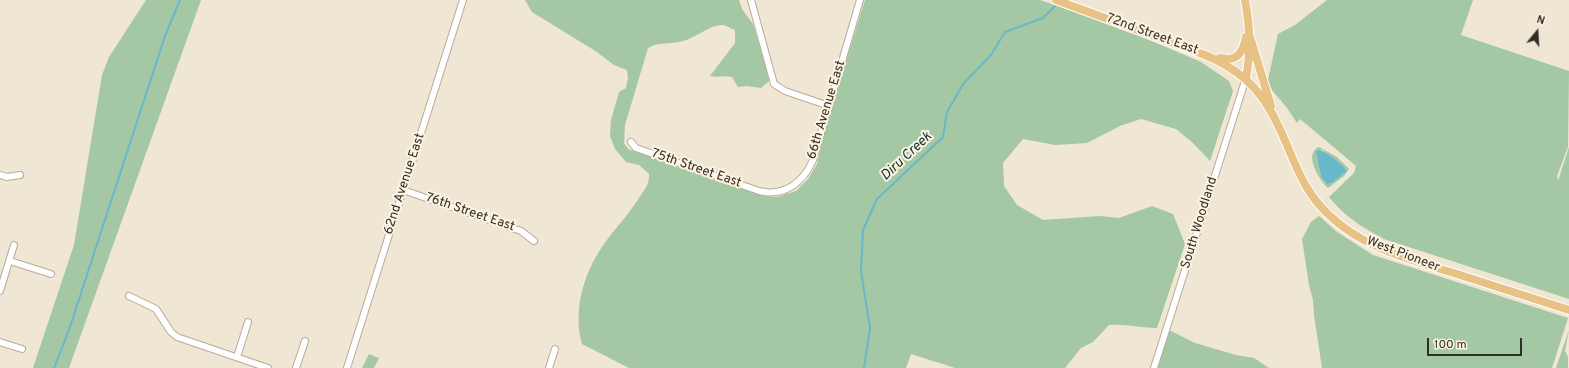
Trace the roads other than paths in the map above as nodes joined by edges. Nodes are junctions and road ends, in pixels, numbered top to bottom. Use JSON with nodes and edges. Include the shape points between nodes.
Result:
{"nodes":[{"id":1,"x":463,"y":0,"type":"edge"},
{"id":2,"x":751,"y":0,"type":"edge"},
{"id":3,"x":860,"y":0,"type":"edge"},
{"id":4,"x":1056,"y":0,"type":"edge"},
{"id":5,"x":1245,"y":0,"type":"edge"},
{"id":6,"x":1248,"y":21,"type":"junction"},
{"id":7,"x":1250,"y":37,"type":"junction"},
{"id":8,"x":1205,"y":54,"type":"junction"},
{"id":9,"x":1246,"y":78,"type":"junction"},
{"id":10,"x":829,"y":106,"type":"junction"},
{"id":11,"x":1275,"y":118,"type":"junction"},
{"id":12,"x":631,"y":142,"type":"dead end"},
{"id":13,"x":20,"y":175,"type":"dead end"},
{"id":14,"x":0,"y":176,"type":"edge"},
{"id":15,"x":403,"y":190,"type":"junction"},
{"id":16,"x":765,"y":193,"type":"joint"},
{"id":17,"x":534,"y":241,"type":"dead end"},
{"id":18,"x":14,"y":245,"type":"dead end"},
{"id":19,"x":10,"y":261,"type":"junction"},
{"id":20,"x":51,"y":274,"type":"dead end"},
{"id":21,"x":0,"y":291,"type":"edge"},
{"id":22,"x":128,"y":296,"type":"dead end"},
{"id":23,"x":1569,"y":310,"type":"edge"},
{"id":24,"x":248,"y":322,"type":"dead end"},
{"id":25,"x":305,"y":341,"type":"dead end"},
{"id":26,"x":0,"y":342,"type":"edge"},
{"id":27,"x":22,"y":349,"type":"dead end"},
{"id":28,"x":555,"y":349,"type":"dead end"},
{"id":29,"x":237,"y":357,"type":"junction"},
{"id":30,"x":268,"y":368,"type":"edge"},
{"id":31,"x":296,"y":368,"type":"edge"},
{"id":32,"x":347,"y":368,"type":"edge"},
{"id":33,"x":549,"y":368,"type":"edge"},
{"id":34,"x":1154,"y":368,"type":"edge"}],
"edges":[{"from":1,"to":15,"type":"street","name":"62nd Avenue East"},
{"from":2,"to":10,"type":"street","via":[[774,84],[785,91]]},
{"from":3,"to":10,"type":"street","name":"66th Avenue East"},
{"from":4,"to":8,"type":"main road","name":"72nd Street East"},
{"from":5,"to":6,"type":"main road"},
{"from":6,"to":7,"type":"main road"},
{"from":6,"to":8,"type":"main road","via":[[1244,47],[1238,56],[1229,60]]},
{"from":7,"to":9,"type":"main road"},
{"from":7,"to":11,"type":"main road"},
{"from":8,"to":9,"type":"main road","name":"72nd Street East"},
{"from":9,"to":11,"type":"main road","name":"West Pioneer","via":[[1266,102]]},
{"from":9,"to":34,"type":"street","name":"South Woodland"},
{"from":10,"to":16,"type":"street","name":"66th Avenue East","via":[[813,160],[804,175],[798,183],[787,190]]},
{"from":11,"to":23,"type":"main road","name":"West Pioneer","via":[[1304,185],[1327,214],[1356,236],[1399,256]]},
{"from":12,"to":16,"type":"street","name":"75th Street East","via":[[636,148]]},
{"from":13,"to":14,"type":"street"},
{"from":15,"to":17,"type":"street","name":"76th Street East","via":[[521,231]]},
{"from":15,"to":32,"type":"street","name":"62nd Avenue East"},
{"from":18,"to":19,"type":"street"},
{"from":19,"to":20,"type":"street"},
{"from":19,"to":21,"type":"street"},
{"from":22,"to":29,"type":"street","via":[[156,309],[177,337]]},
{"from":24,"to":29,"type":"street"},
{"from":25,"to":31,"type":"street"},
{"from":26,"to":27,"type":"street"},
{"from":28,"to":33,"type":"street"},
{"from":29,"to":30,"type":"street"}]}
